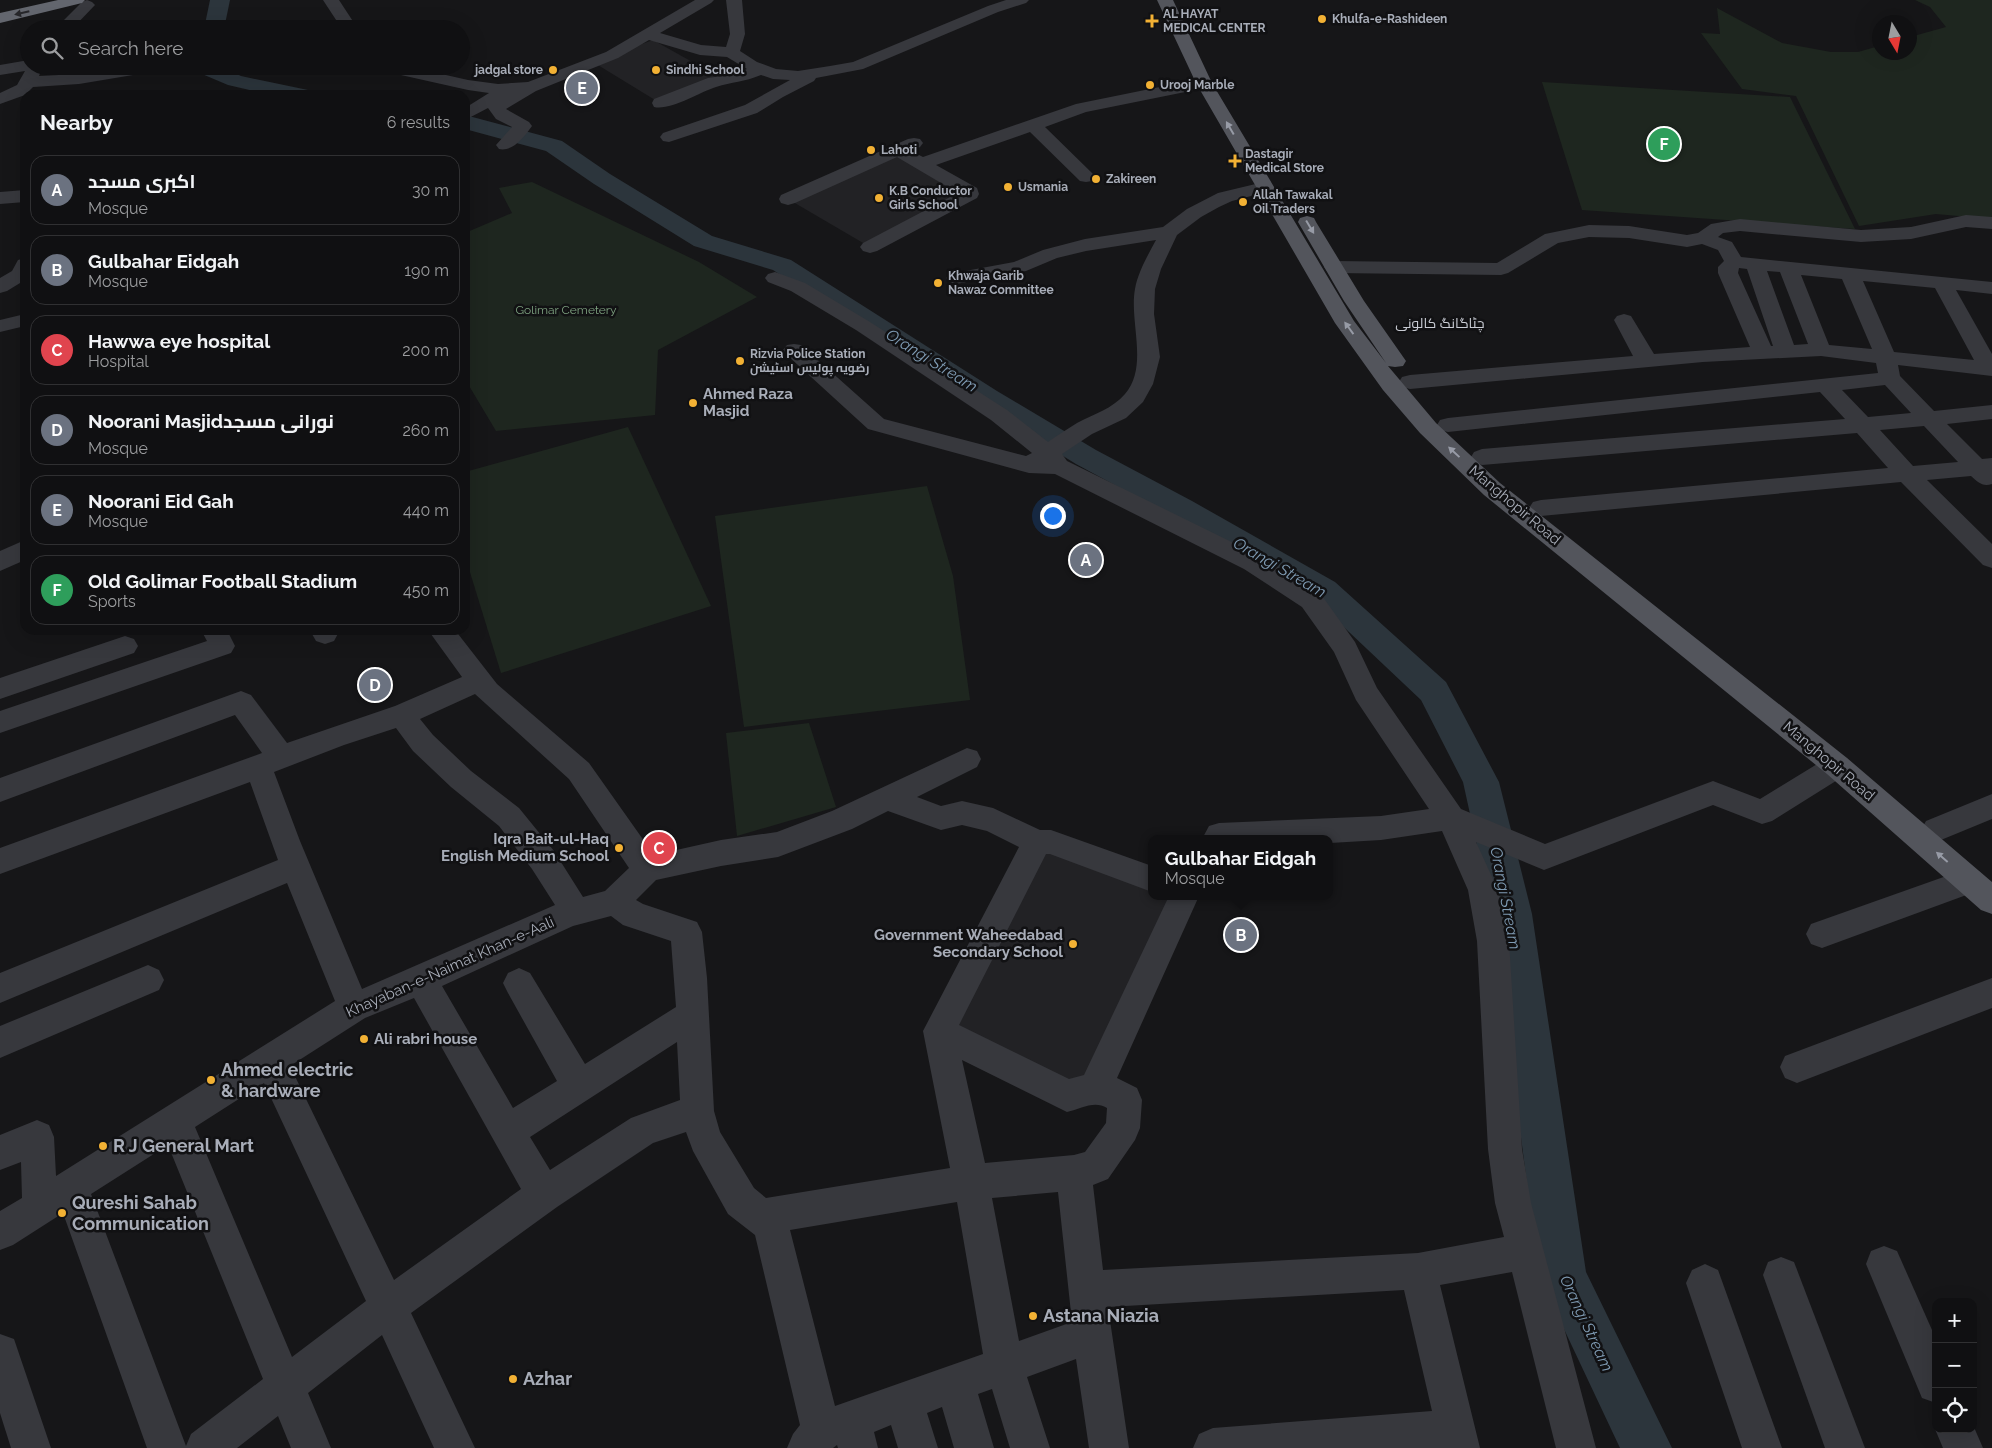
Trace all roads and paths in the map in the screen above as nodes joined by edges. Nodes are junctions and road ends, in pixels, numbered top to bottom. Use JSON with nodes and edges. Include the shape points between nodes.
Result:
{"nodes":[{"id":1,"x":331,"y":0,"type":"edge"},
{"id":2,"x":706,"y":0,"type":"edge"},
{"id":3,"x":734,"y":0,"type":"edge"},
{"id":4,"x":1021,"y":0,"type":"edge"},
{"id":5,"x":1166,"y":0,"type":"edge"},
{"id":6,"x":1186,"y":0,"type":"edge"},
{"id":7,"x":82,"y":2,"type":"edge"},
{"id":8,"x":0,"y":18,"type":"edge"},
{"id":9,"x":69,"y":20,"type":"edge"},
{"id":10,"x":344,"y":20,"type":"edge"},
{"id":11,"x":649,"y":35,"type":"junction"},
{"id":12,"x":731,"y":52,"type":"junction"},
{"id":13,"x":20,"y":67,"type":"edge"},
{"id":14,"x":761,"y":69,"type":"junction"},
{"id":15,"x":0,"y":70,"type":"edge"},
{"id":16,"x":819,"y":73,"type":"junction"},
{"id":17,"x":32,"y":75,"type":"edge"},
{"id":18,"x":103,"y":75,"type":"edge"},
{"id":19,"x":423,"y":75,"type":"edge"},
{"id":20,"x":30,"y":82,"type":"junction"},
{"id":21,"x":1204,"y":83,"type":"junction"},
{"id":22,"x":530,"y":87,"type":"junction"},
{"id":23,"x":509,"y":88,"type":"junction"},
{"id":24,"x":22,"y":90,"type":"edge"},
{"id":25,"x":20,"y":92,"type":"edge"},
{"id":26,"x":0,"y":99,"type":"edge"},
{"id":27,"x":660,"y":104,"type":"dead end"},
{"id":28,"x":472,"y":111,"type":"edge"},
{"id":29,"x":1033,"y":125,"type":"junction"},
{"id":30,"x":669,"y":137,"type":"dead end"},
{"id":31,"x":505,"y":145,"type":"dead end"},
{"id":32,"x":897,"y":150,"type":"junction"},
{"id":33,"x":939,"y":158,"type":"junction"},
{"id":34,"x":921,"y":164,"type":"junction"},
{"id":35,"x":1086,"y":177,"type":"dead end"},
{"id":36,"x":1264,"y":187,"type":"junction"},
{"id":37,"x":20,"y":196,"type":"edge"},
{"id":38,"x":0,"y":198,"type":"edge"},
{"id":39,"x":788,"y":199,"type":"dead end"},
{"id":40,"x":1169,"y":232,"type":"junction"},
{"id":41,"x":1989,"y":232,"type":"edge"},
{"id":42,"x":1704,"y":238,"type":"junction"},
{"id":43,"x":870,"y":247,"type":"dead end"},
{"id":44,"x":1735,"y":262,"type":"junction"},
{"id":45,"x":1755,"y":264,"type":"junction"},
{"id":46,"x":1334,"y":267,"type":"junction"},
{"id":47,"x":1788,"y":267,"type":"junction"},
{"id":48,"x":20,"y":274,"type":"edge"},
{"id":49,"x":1850,"y":274,"type":"junction"},
{"id":50,"x":775,"y":278,"type":"dead end"},
{"id":51,"x":956,"y":278,"type":"dead end"},
{"id":52,"x":1942,"y":283,"type":"junction"},
{"id":53,"x":0,"y":286,"type":"edge"},
{"id":54,"x":1992,"y":288,"type":"edge"},
{"id":55,"x":1624,"y":320,"type":"dead end"},
{"id":56,"x":20,"y":321,"type":"edge"},
{"id":57,"x":0,"y":326,"type":"edge"},
{"id":58,"x":794,"y":350,"type":"dead end"},
{"id":59,"x":1821,"y":350,"type":"junction"},
{"id":60,"x":1786,"y":352,"type":"junction"},
{"id":61,"x":1763,"y":353,"type":"junction"},
{"id":62,"x":1647,"y":361,"type":"junction"},
{"id":63,"x":1888,"y":368,"type":"junction"},
{"id":64,"x":1991,"y":369,"type":"edge"},
{"id":65,"x":1410,"y":382,"type":"junction"},
{"id":66,"x":1826,"y":385,"type":"junction"},
{"id":67,"x":1992,"y":412,"type":"edge"},
{"id":68,"x":1930,"y":417,"type":"junction"},
{"id":69,"x":1861,"y":424,"type":"junction"},
{"id":70,"x":1448,"y":425,"type":"junction"},
{"id":71,"x":1482,"y":457,"type":"junction"},
{"id":72,"x":1045,"y":462,"type":"junction"},
{"id":73,"x":1987,"y":472,"type":"edge"},
{"id":74,"x":1908,"y":475,"type":"junction"},
{"id":75,"x":1541,"y":508,"type":"junction"},
{"id":76,"x":20,"y":552,"type":"edge"},
{"id":77,"x":1992,"y":559,"type":"edge"},
{"id":78,"x":0,"y":562,"type":"edge"},
{"id":79,"x":216,"y":635,"type":"edge"},
{"id":80,"x":445,"y":635,"type":"edge"},
{"id":81,"x":125,"y":646,"type":"dead end"},
{"id":82,"x":479,"y":681,"type":"junction"},
{"id":83,"x":0,"y":689,"type":"edge"},
{"id":84,"x":402,"y":715,"type":"junction"},
{"id":85,"x":0,"y":722,"type":"edge"},
{"id":86,"x":967,"y":759,"type":"dead end"},
{"id":87,"x":269,"y":762,"type":"junction"},
{"id":88,"x":1837,"y":766,"type":"junction"},
{"id":89,"x":0,"y":790,"type":"edge"},
{"id":90,"x":887,"y":798,"type":"junction"},
{"id":91,"x":1992,"y":806,"type":"edge"},
{"id":92,"x":1451,"y":818,"type":"junction"},
{"id":93,"x":1936,"y":830,"type":"junction"},
{"id":94,"x":1219,"y":835,"type":"edge"},
{"id":95,"x":1037,"y":842,"type":"junction"},
{"id":96,"x":0,"y":861,"type":"edge"},
{"id":97,"x":295,"y":866,"type":"junction"},
{"id":98,"x":647,"y":869,"type":"junction"},
{"id":99,"x":1148,"y":878,"type":"edge"},
{"id":100,"x":1981,"y":880,"type":"edge"},
{"id":101,"x":1182,"y":900,"type":"edge"},
{"id":102,"x":1992,"y":901,"type":"edge"},
{"id":103,"x":614,"y":902,"type":"junction"},
{"id":104,"x":576,"y":912,"type":"junction"},
{"id":105,"x":1822,"y":934,"type":"dead end"},
{"id":106,"x":148,"y":980,"type":"dead end"},
{"id":107,"x":421,"y":980,"type":"junction"},
{"id":108,"x":519,"y":983,"type":"dead end"},
{"id":109,"x":0,"y":988,"type":"edge"},
{"id":110,"x":1992,"y":993,"type":"edge"},
{"id":111,"x":354,"y":1007,"type":"junction"},
{"id":112,"x":692,"y":1015,"type":"junction"},
{"id":113,"x":939,"y":1031,"type":"junction"},
{"id":114,"x":0,"y":1042,"type":"edge"},
{"id":115,"x":270,"y":1060,"type":"junction"},
{"id":116,"x":1797,"y":1067,"type":"dead end"},
{"id":117,"x":579,"y":1086,"type":"junction"},
{"id":118,"x":1096,"y":1086,"type":"junction"},
{"id":119,"x":697,"y":1111,"type":"junction"},
{"id":120,"x":175,"y":1121,"type":"junction"},
{"id":121,"x":508,"y":1131,"type":"junction"},
{"id":122,"x":0,"y":1153,"type":"edge"},
{"id":123,"x":1074,"y":1173,"type":"junction"},
{"id":124,"x":972,"y":1182,"type":"junction"},
{"id":125,"x":71,"y":1187,"type":"junction"},
{"id":126,"x":544,"y":1194,"type":"junction"},
{"id":127,"x":40,"y":1207,"type":"junction"},
{"id":128,"x":761,"y":1217,"type":"junction"},
{"id":129,"x":0,"y":1232,"type":"edge"},
{"id":130,"x":1525,"y":1251,"type":"junction"},
{"id":131,"x":1884,"y":1264,"type":"dead end"},
{"id":132,"x":1418,"y":1271,"type":"junction"},
{"id":133,"x":1782,"y":1275,"type":"dead end"},
{"id":134,"x":1705,"y":1283,"type":"dead end"},
{"id":135,"x":1086,"y":1290,"type":"junction"},
{"id":136,"x":388,"y":1307,"type":"junction"},
{"id":137,"x":1092,"y":1334,"type":"junction"},
{"id":138,"x":0,"y":1353,"type":"edge"},
{"id":139,"x":1004,"y":1366,"type":"junction"},
{"id":140,"x":1932,"y":1375,"type":"edge"},
{"id":141,"x":956,"y":1384,"type":"junction"},
{"id":142,"x":284,"y":1387,"type":"junction"},
{"id":143,"x":904,"y":1402,"type":"junction"},
{"id":144,"x":1957,"y":1433,"type":"edge"},
{"id":145,"x":834,"y":1437,"type":"edge"},
{"id":146,"x":1458,"y":1439,"type":"edge"},
{"id":147,"x":31,"y":1448,"type":"edge"},
{"id":148,"x":167,"y":1448,"type":"edge"},
{"id":149,"x":205,"y":1448,"type":"edge"},
{"id":150,"x":311,"y":1448,"type":"edge"},
{"id":151,"x":455,"y":1448,"type":"edge"},
{"id":152,"x":918,"y":1448,"type":"edge"},
{"id":153,"x":974,"y":1448,"type":"edge"},
{"id":154,"x":1030,"y":1448,"type":"edge"},
{"id":155,"x":1109,"y":1448,"type":"edge"},
{"id":156,"x":1214,"y":1448,"type":"edge"},
{"id":157,"x":1576,"y":1448,"type":"edge"},
{"id":158,"x":1762,"y":1448,"type":"edge"},
{"id":159,"x":1846,"y":1448,"type":"edge"},
{"id":160,"x":1963,"y":1448,"type":"edge"}],
"edges":[{"from":1,"to":10,"type":"street"},
{"from":2,"to":11,"type":"street"},
{"from":3,"to":12,"type":"street","via":[[738,45]]},
{"from":4,"to":16,"type":"street","via":[[857,66]]},
{"from":5,"to":21,"type":"main road","name":"Manghopir Road"},
{"from":6,"to":46,"type":"main road","name":"Manghopir Road","one_way":true,"via":[[1199,39],[1236,106]]},
{"from":7,"to":8,"type":"highway","one_way":true},
{"from":7,"to":9,"type":"street"},
{"from":11,"to":12,"type":"street","via":[[700,50]]},
{"from":11,"to":22,"type":"street","via":[[612,55]]},
{"from":12,"to":14,"type":"street"},
{"from":13,"to":15,"type":"street"},
{"from":14,"to":16,"type":"street","via":[[773,74],[798,76]]},
{"from":14,"to":27,"type":"street","via":[[739,78],[714,82]]},
{"from":16,"to":30,"type":"street","via":[[751,109]]},
{"from":17,"to":20,"type":"street"},
{"from":18,"to":20,"type":"street"},
{"from":19,"to":23,"type":"street","via":[[468,85]]},
{"from":20,"to":24,"type":"street"},
{"from":21,"to":29,"type":"street","via":[[1082,108]]},
{"from":36,"to":21,"type":"main road","name":"Manghopir Road","one_way":true},
{"from":22,"to":23,"type":"street"},
{"from":22,"to":31,"type":"street","via":[[496,108],[523,126]]},
{"from":23,"to":28,"type":"street"},
{"from":25,"to":26,"type":"street"},
{"from":29,"to":33,"type":"street"},
{"from":29,"to":35,"type":"street"},
{"from":32,"to":33,"type":"street","via":[[918,142]]},
{"from":32,"to":34,"type":"street"},
{"from":32,"to":39,"type":"street"},
{"from":33,"to":34,"type":"street"},
{"from":34,"to":43,"type":"street","via":[[970,192],[969,196]]},
{"from":36,"to":40,"type":"street","via":[[1224,197],[1194,213]]},
{"from":88,"to":36,"type":"main road","name":"Manghopir Road","one_way":true,"via":[[1492,489],[1428,428],[1345,323]]},
{"from":37,"to":38,"type":"street"},
{"from":40,"to":51,"type":"street","via":[[1085,245],[1050,254],[1019,267]]},
{"from":40,"to":72,"type":"street","via":[[1151,268],[1145,289],[1149,357],[1142,384],[1118,413],[1084,429]]},
{"from":41,"to":42,"type":"street","via":[[1966,221],[1911,233],[1861,236],[1740,225],[1718,228]]},
{"from":42,"to":44,"type":"street","via":[[1725,246]]},
{"from":42,"to":46,"type":"street","via":[[1686,241],[1629,232],[1589,231],[1552,238],[1501,269]]},
{"from":44,"to":45,"type":"street"},
{"from":44,"to":61,"type":"street","via":[[1728,267],[1728,273]]},
{"from":45,"to":47,"type":"street"},
{"from":45,"to":60,"type":"street"},
{"from":46,"to":65,"type":"main road","name":"Manghopir Road"},
{"from":47,"to":49,"type":"street"},
{"from":47,"to":59,"type":"street"},
{"from":48,"to":53,"type":"street"},
{"from":49,"to":52,"type":"street"},
{"from":49,"to":63,"type":"street"},
{"from":50,"to":72,"type":"street","via":[[798,287],[863,326],[999,415]]},
{"from":52,"to":54,"type":"street"},
{"from":52,"to":64,"type":"street"},
{"from":55,"to":62,"type":"street"},
{"from":56,"to":57,"type":"street"},
{"from":58,"to":72,"type":"street","via":[[876,424]]},
{"from":59,"to":60,"type":"street"},
{"from":59,"to":63,"type":"street"},
{"from":60,"to":61,"type":"street"},
{"from":61,"to":62,"type":"street"},
{"from":62,"to":65,"type":"street"},
{"from":63,"to":64,"type":"street"},
{"from":63,"to":66,"type":"street"},
{"from":63,"to":68,"type":"street"},
{"from":65,"to":70,"type":"main road","name":"Manghopir Road"},
{"from":66,"to":69,"type":"street"},
{"from":66,"to":70,"type":"street"},
{"from":67,"to":68,"type":"street"},
{"from":68,"to":69,"type":"street"},
{"from":68,"to":73,"type":"street"},
{"from":69,"to":71,"type":"street"},
{"from":69,"to":74,"type":"street"},
{"from":70,"to":71,"type":"main road","name":"Manghopir Road"},
{"from":71,"to":75,"type":"main road","name":"Manghopir Road"},
{"from":72,"to":92,"type":"street","via":[[1253,563],[1311,600],[1346,650],[1366,693]]},
{"from":73,"to":74,"type":"street"},
{"from":74,"to":75,"type":"street"},
{"from":74,"to":77,"type":"street"},
{"from":75,"to":93,"type":"main road","name":"Manghopir Road","via":[[1852,757]]},
{"from":76,"to":78,"type":"street"},
{"from":79,"to":85,"type":"street","via":[[222,646]]},
{"from":80,"to":82,"type":"street"},
{"from":81,"to":83,"type":"street"},
{"from":82,"to":84,"type":"street"},
{"from":82,"to":98,"type":"street","via":[[579,771]]},
{"from":84,"to":87,"type":"street","via":[[366,725]]},
{"from":84,"to":104,"type":"street","via":[[461,779],[509,817],[543,860]]},
{"from":86,"to":90,"type":"street"},
{"from":87,"to":89,"type":"street","via":[[241,702]]},
{"from":87,"to":96,"type":"street"},
{"from":87,"to":97,"type":"street"},
{"from":88,"to":92,"type":"street","via":[[1762,812],[1713,793],[1544,857]]},
{"from":100,"to":88,"type":"main road","name":"Manghopir Road","one_way":true},
{"from":90,"to":95,"type":"street","via":[[941,818],[962,814],[993,820]]},
{"from":90,"to":98,"type":"street","via":[[842,820],[778,844]]},
{"from":91,"to":93,"type":"street"},
{"from":92,"to":94,"type":"street","via":[[1382,828]]},
{"from":92,"to":130,"type":"street","via":[[1483,890],[1493,941],[1505,1148],[1513,1203]]},
{"from":93,"to":100,"type":"main road","name":"Manghopir Road"},
{"from":95,"to":99,"type":"street","via":[[1052,842]]},
{"from":95,"to":113,"type":"street"},
{"from":97,"to":109,"type":"street"},
{"from":97,"to":111,"type":"street"},
{"from":98,"to":103,"type":"street"},
{"from":100,"to":102,"type":"main road","name":"Manghopir Road"},
{"from":100,"to":105,"type":"street"},
{"from":101,"to":118,"type":"street"},
{"from":103,"to":104,"type":"street","name":"Khayaban-e-Naimat Khan-e-Aali"},
{"from":103,"to":112,"type":"street","via":[[634,915],[686,932]]},
{"from":104,"to":107,"type":"street","name":"Khayaban-e-Naimat Khan-e-Aali"},
{"from":106,"to":114,"type":"street"},
{"from":107,"to":111,"type":"street","name":"Khayaban-e-Naimat Khan-e-Aali"},
{"from":107,"to":121,"type":"street"},
{"from":108,"to":117,"type":"street"},
{"from":110,"to":116,"type":"street"},
{"from":111,"to":115,"type":"street","name":"Khayaban-e-Naimat Khan-e-Aali"},
{"from":112,"to":117,"type":"street"},
{"from":112,"to":119,"type":"street"},
{"from":113,"to":118,"type":"street","via":[[1067,1096]]},
{"from":113,"to":124,"type":"street"},
{"from":115,"to":120,"type":"street","name":"Khayaban-e-Naimat Khan-e-Aali"},
{"from":115,"to":136,"type":"street"},
{"from":117,"to":121,"type":"street"},
{"from":118,"to":123,"type":"street","via":[[1108,1089],[1125,1100],[1123,1128],[1096,1167]]},
{"from":119,"to":126,"type":"street","via":[[643,1130]]},
{"from":119,"to":128,"type":"street","via":[[704,1139],[741,1201]]},
{"from":120,"to":125,"type":"street","name":"Khayaban-e-Naimat Khan-e-Aali"},
{"from":120,"to":142,"type":"street"},
{"from":121,"to":126,"type":"street"},
{"from":122,"to":127,"type":"street","via":[[37,1137]]},
{"from":123,"to":124,"type":"street"},
{"from":123,"to":135,"type":"street"},
{"from":124,"to":128,"type":"street"},
{"from":124,"to":139,"type":"street"},
{"from":125,"to":127,"type":"street","name":"Khayaban-e-Naimat Khan-e-Aali"},
{"from":125,"to":148,"type":"street"},
{"from":126,"to":136,"type":"street"},
{"from":127,"to":129,"type":"street","name":"Khayaban-e-Naimat Khan-e-Aali"},
{"from":128,"to":145,"type":"street","via":[[771,1225]]},
{"from":130,"to":132,"type":"street"},
{"from":130,"to":157,"type":"street"},
{"from":131,"to":140,"type":"street"},
{"from":132,"to":135,"type":"street"},
{"from":132,"to":146,"type":"street"},
{"from":133,"to":159,"type":"street"},
{"from":134,"to":158,"type":"street"},
{"from":135,"to":137,"type":"street"},
{"from":136,"to":142,"type":"street"},
{"from":136,"to":151,"type":"street"},
{"from":137,"to":139,"type":"street"},
{"from":137,"to":155,"type":"street"},
{"from":138,"to":147,"type":"street"},
{"from":139,"to":141,"type":"street"},
{"from":139,"to":154,"type":"street"},
{"from":141,"to":143,"type":"street"},
{"from":141,"to":153,"type":"street"},
{"from":142,"to":149,"type":"street"},
{"from":142,"to":150,"type":"street"},
{"from":143,"to":145,"type":"street"},
{"from":143,"to":152,"type":"street"},
{"from":144,"to":160,"type":"street"},
{"from":146,"to":156,"type":"street"}]}
